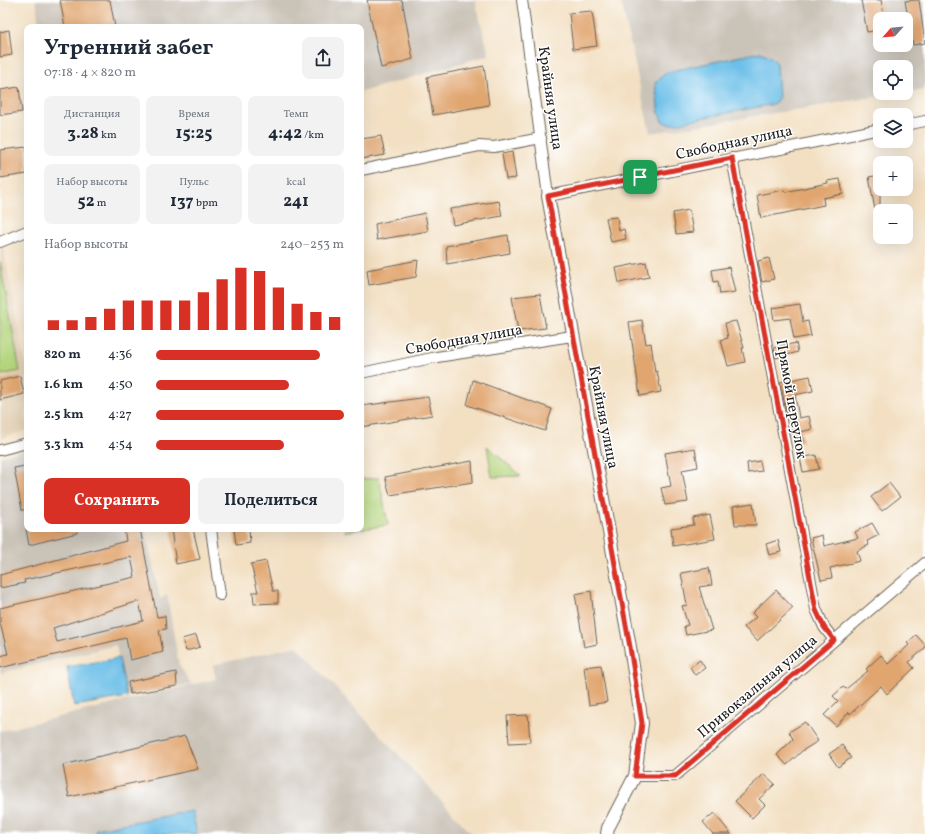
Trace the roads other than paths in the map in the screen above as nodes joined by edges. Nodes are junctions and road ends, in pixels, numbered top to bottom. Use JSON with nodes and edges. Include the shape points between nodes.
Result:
{"nodes":[{"id":1,"x":522,"y":0,"type":"edge"},
{"id":2,"x":925,"y":121,"type":"edge"},
{"id":3,"x":913,"y":124,"type":"edge"},
{"id":4,"x":873,"y":130,"type":"edge"},
{"id":5,"x":541,"y":138,"type":"junction"},
{"id":6,"x":732,"y":158,"type":"junction"},
{"id":7,"x":364,"y":169,"type":"edge"},
{"id":8,"x":548,"y":196,"type":"junction"},
{"id":9,"x":24,"y":232,"type":"edge"},
{"id":10,"x":0,"y":242,"type":"edge"},
{"id":11,"x":572,"y":336,"type":"junction"},
{"id":12,"x":364,"y":372,"type":"edge"},
{"id":13,"x":24,"y":444,"type":"edge"},
{"id":14,"x":0,"y":450,"type":"edge"},
{"id":15,"x":211,"y":532,"type":"edge"},
{"id":16,"x":925,"y":563,"type":"edge"},
{"id":17,"x":220,"y":595,"type":"dead end"},
{"id":18,"x":834,"y":640,"type":"junction"},
{"id":19,"x":635,"y":776,"type":"junction"},
{"id":20,"x":607,"y":834,"type":"edge"}],
"edges":[{"from":1,"to":5,"type":"street","name":"Крайняя улица"},
{"from":2,"to":3,"type":"street"},
{"from":4,"to":6,"type":"street","name":"Свободная улица"},
{"from":5,"to":7,"type":"street","via":[[494,147],[479,146]]},
{"from":5,"to":8,"type":"street","name":"Крайняя улица"},
{"from":6,"to":8,"type":"street","name":"Свободная улица"},
{"from":6,"to":18,"type":"street","name":"Прямой переулок","via":[[816,610]]},
{"from":8,"to":11,"type":"street","name":"Крайняя улица"},
{"from":9,"to":10,"type":"street"},
{"from":11,"to":12,"type":"street","name":"Свободная улица","via":[[437,357]]},
{"from":11,"to":19,"type":"street","name":"Крайняя улица","via":[[642,723]]},
{"from":13,"to":14,"type":"street"},
{"from":15,"to":17,"type":"street"},
{"from":16,"to":18,"type":"street","name":"Привокзальная улица"},
{"from":18,"to":19,"type":"street","name":"Привокзальная улица","via":[[675,776]]},
{"from":19,"to":20,"type":"street","name":"Крайняя улица"}]}
